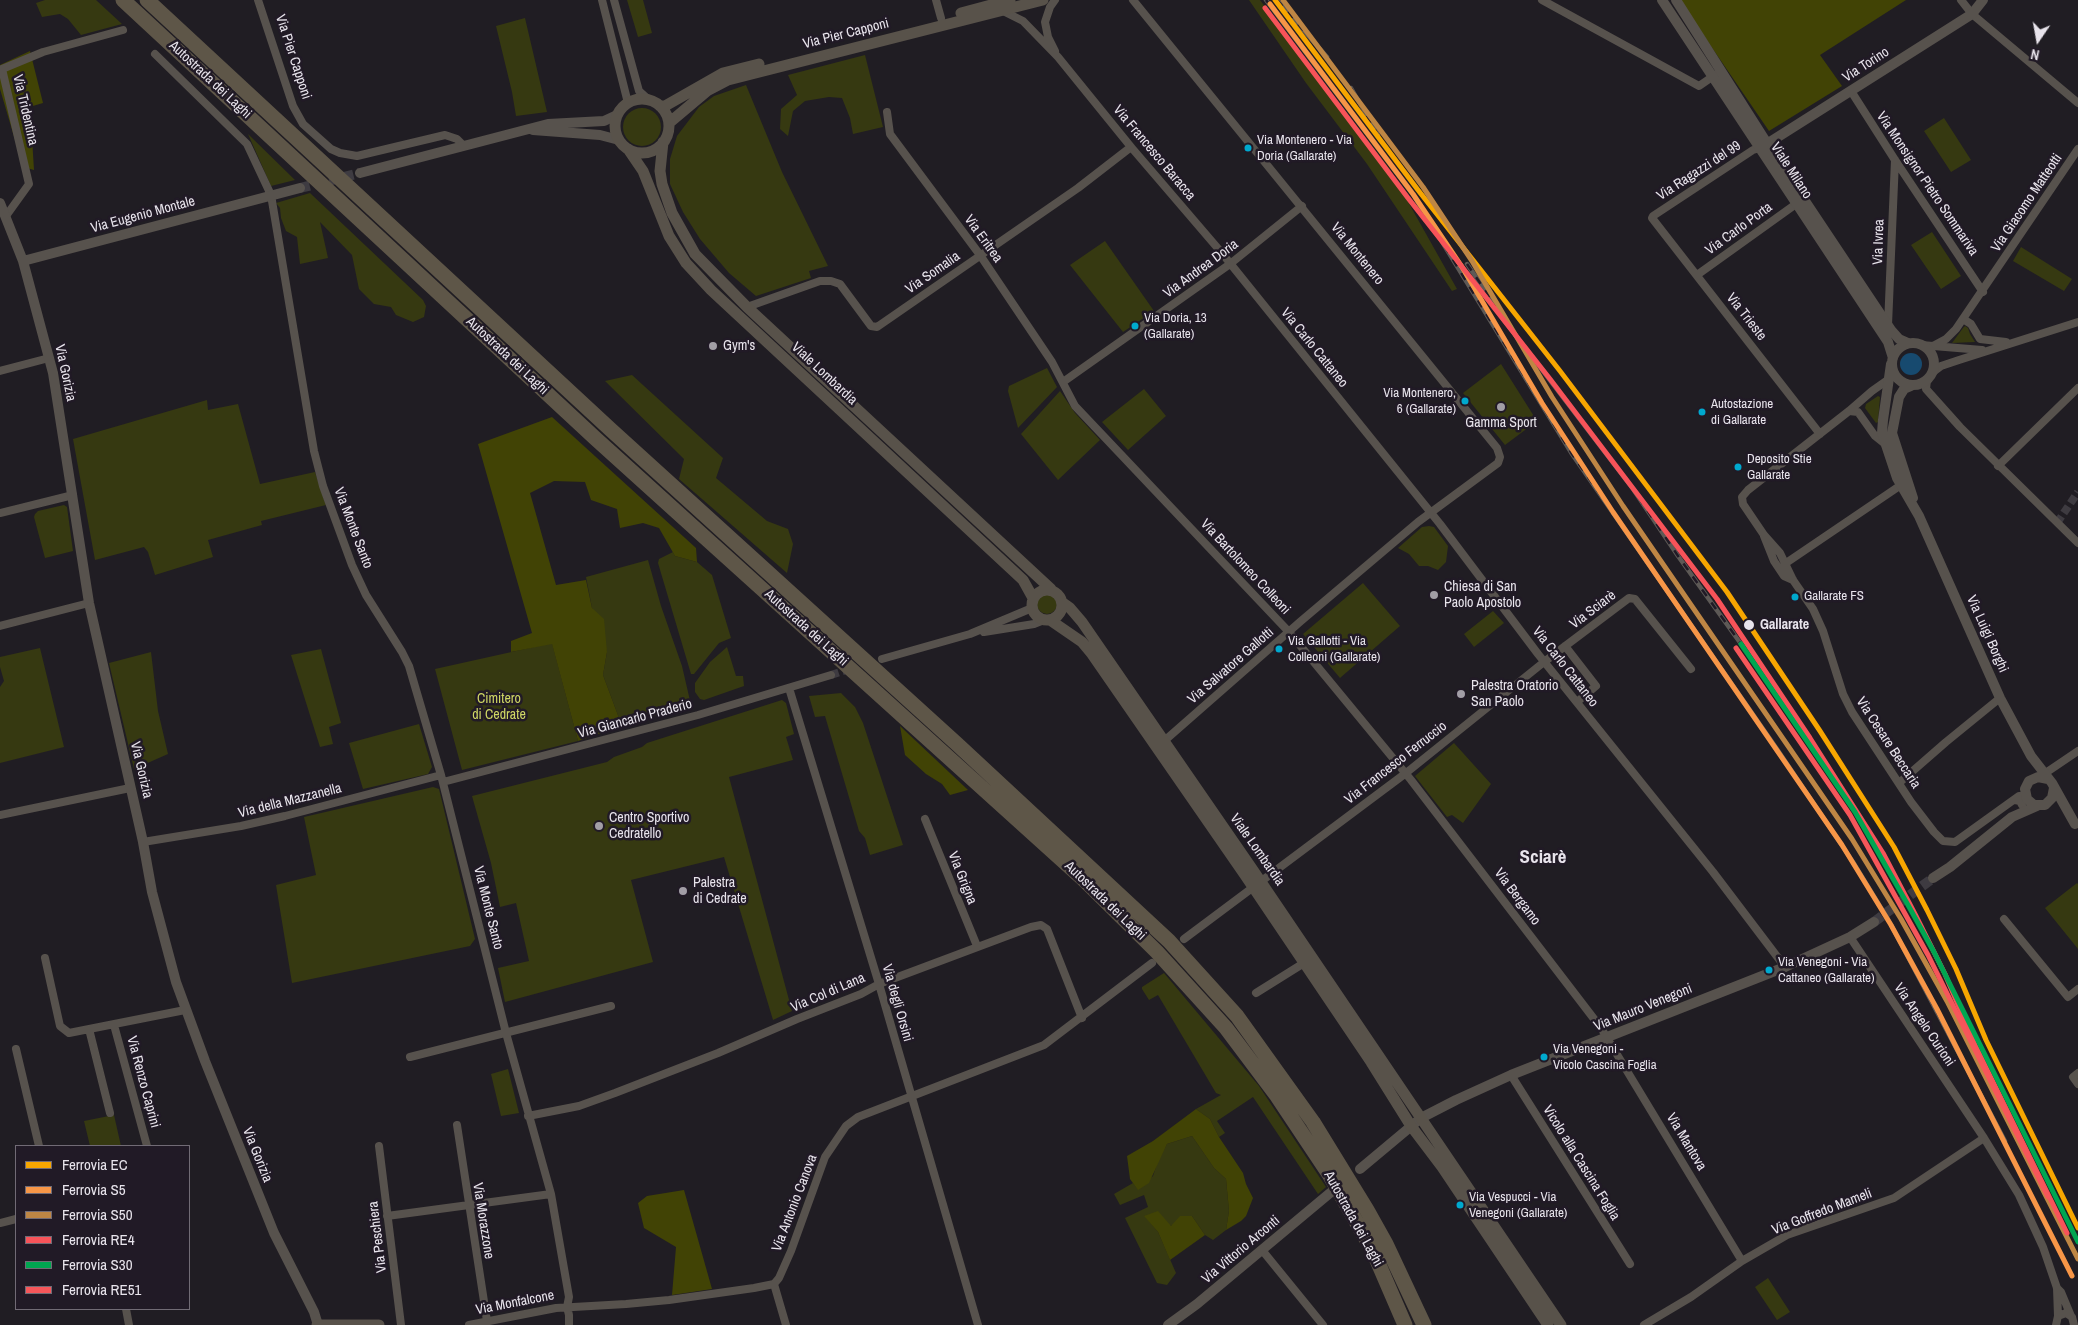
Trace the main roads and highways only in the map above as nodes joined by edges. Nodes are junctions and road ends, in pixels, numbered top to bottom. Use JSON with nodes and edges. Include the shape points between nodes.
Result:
{"nodes":[{"id":1,"x":123,"y":0,"type":"edge"},
{"id":2,"x":147,"y":0,"type":"edge"},
{"id":3,"x":1010,"y":0,"type":"edge"},
{"id":4,"x":1043,"y":0,"type":"edge"},
{"id":5,"x":1000,"y":5,"type":"edge"},
{"id":6,"x":660,"y":106,"type":"junction"},
{"id":7,"x":669,"y":123,"type":"junction"},
{"id":8,"x":663,"y":142,"type":"junction"},
{"id":9,"x":628,"y":149,"type":"junction"},
{"id":10,"x":1051,"y":589,"type":"junction"},
{"id":11,"x":1033,"y":603,"type":"junction"},
{"id":12,"x":1063,"y":603,"type":"junction"},
{"id":13,"x":1047,"y":620,"type":"junction"},
{"id":14,"x":1257,"y":884,"type":"junction"},
{"id":15,"x":1373,"y":1250,"type":"junction"},
{"id":16,"x":317,"y":1325,"type":"edge"},
{"id":17,"x":342,"y":1325,"type":"edge"},
{"id":18,"x":379,"y":1325,"type":"edge"},
{"id":19,"x":1397,"y":1325,"type":"edge"},
{"id":20,"x":1405,"y":1325,"type":"edge"},
{"id":21,"x":1424,"y":1325,"type":"edge"},
{"id":22,"x":1548,"y":1325,"type":"edge"},
{"id":23,"x":1561,"y":1325,"type":"edge"}],
"edges":[{"from":1,"to":15,"type":"highway","name":"Autostrada dei Laghi","via":[[596,439],[1083,878],[1226,1028],[1329,1174]]},
{"from":2,"to":21,"type":"highway","name":"Autostrada dei Laghi","via":[[1169,940],[1237,1016],[1307,1114],[1367,1210]]},
{"from":3,"to":5,"type":"main road","name":"Via Pier Capponi"},
{"from":4,"to":5,"type":"main road","name":"Via Pier Capponi"},
{"from":5,"to":6,"type":"main road","name":"Via Pier Capponi","via":[[723,73]]},
{"from":5,"to":7,"type":"main road","name":"Via Pier Capponi","via":[[728,80],[707,91]]},
{"from":6,"to":7,"type":"main road"},
{"from":6,"to":9,"type":"main road","via":[[642,99],[628,103],[617,115],[615,130]]},
{"from":7,"to":8,"type":"main road"},
{"from":8,"to":9,"type":"main road","via":[[647,152]]},
{"from":8,"to":10,"type":"main road","name":"Viale Lombardia","via":[[662,184],[672,213],[695,254],[747,307]]},
{"from":9,"to":11,"type":"main road","name":"Viale Lombardia","via":[[643,171],[669,236],[711,290],[1023,580]]},
{"from":10,"to":11,"type":"main road","via":[[1040,591]]},
{"from":10,"to":12,"type":"main road","via":[[1057,592]]},
{"from":11,"to":13,"type":"main road","via":[[1038,617]]},
{"from":12,"to":13,"type":"main road","via":[[1057,617]]},
{"from":12,"to":14,"type":"main road","name":"Viale Lombardia","via":[[1082,622]]},
{"from":13,"to":14,"type":"main road","name":"Viale Lombardia","via":[[1076,638],[1092,654]]},
{"from":14,"to":22,"type":"main road","name":"Viale Lombardia","via":[[1304,963],[1411,1126]]},
{"from":14,"to":23,"type":"main road","name":"Viale Lombardia"},
{"from":15,"to":19,"type":"highway"},
{"from":15,"to":20,"type":"highway","name":"Autostrada dei Laghi"},
{"from":16,"to":17,"type":"main road"},
{"from":17,"to":18,"type":"main road"}]}
